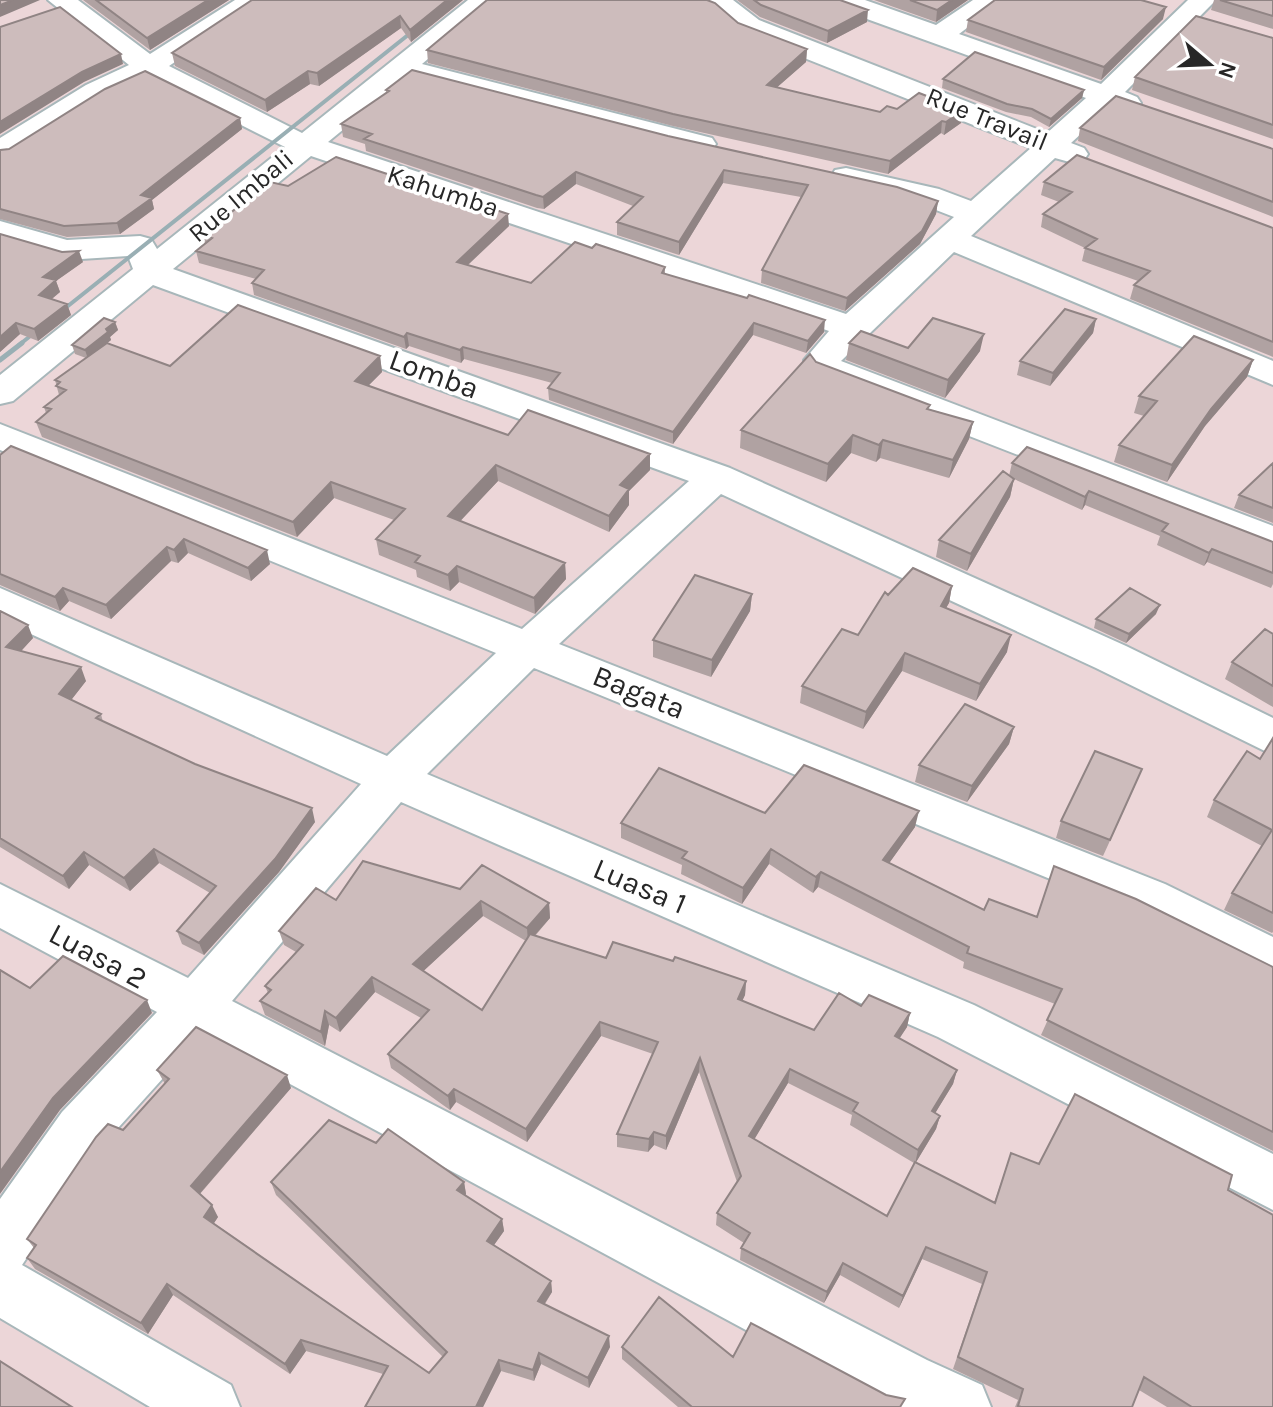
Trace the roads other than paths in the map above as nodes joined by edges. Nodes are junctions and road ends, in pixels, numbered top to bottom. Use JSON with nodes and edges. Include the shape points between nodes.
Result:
{"nodes":[{"id":1,"x":253,"y":0,"type":"edge"},
{"id":2,"x":484,"y":0,"type":"edge"},
{"id":3,"x":706,"y":0,"type":"edge"},
{"id":4,"x":840,"y":0,"type":"edge"},
{"id":5,"x":991,"y":0,"type":"edge"},
{"id":6,"x":56,"y":6,"type":"edge"},
{"id":7,"x":443,"y":12,"type":"edge"},
{"id":8,"x":1191,"y":12,"type":"edge"},
{"id":9,"x":938,"y":36,"type":"junction"},
{"id":10,"x":149,"y":67,"type":"junction"},
{"id":11,"x":401,"y":67,"type":"junction"},
{"id":12,"x":1105,"y":96,"type":"junction"},
{"id":13,"x":1147,"y":110,"type":"edge"},
{"id":14,"x":302,"y":144,"type":"junction"},
{"id":15,"x":1049,"y":144,"type":"junction"},
{"id":16,"x":728,"y":150,"type":"edge"},
{"id":17,"x":0,"y":151,"type":"edge"},
{"id":18,"x":1105,"y":166,"type":"edge"},
{"id":19,"x":816,"y":170,"type":"edge"},
{"id":20,"x":976,"y":214,"type":"junction"},
{"id":21,"x":0,"y":231,"type":"edge"},
{"id":22,"x":949,"y":238,"type":"junction"},
{"id":23,"x":151,"y":273,"type":"junction"},
{"id":24,"x":852,"y":327,"type":"junction"},
{"id":25,"x":1273,"y":374,"type":"edge"},
{"id":26,"x":0,"y":393,"type":"edge"},
{"id":27,"x":0,"y":436,"type":"edge"},
{"id":28,"x":716,"y":477,"type":"junction"},
{"id":29,"x":1273,"y":541,"type":"edge"},
{"id":30,"x":0,"y":603,"type":"edge"},
{"id":31,"x":528,"y":648,"type":"junction"},
{"id":32,"x":1273,"y":738,"type":"edge"},
{"id":33,"x":394,"y":778,"type":"junction"},
{"id":34,"x":0,"y":904,"type":"edge"},
{"id":35,"x":1273,"y":961,"type":"edge"},
{"id":36,"x":195,"y":1007,"type":"junction"},
{"id":37,"x":1273,"y":1183,"type":"edge"},
{"id":38,"x":0,"y":1248,"type":"edge"},
{"id":39,"x":0,"y":1285,"type":"edge"},
{"id":40,"x":209,"y":1407,"type":"edge"},
{"id":41,"x":960,"y":1407,"type":"edge"}],
"edges":[{"from":1,"to":10,"type":"street"},
{"from":2,"to":7,"type":"street","name":"Rue Imbali"},
{"from":3,"to":15,"type":"street","name":"Rue Travail","via":[[725,6],[749,26]]},
{"from":4,"to":9,"type":"street","name":"Rue Travail"},
{"from":5,"to":9,"type":"street"},
{"from":6,"to":10,"type":"street","name":"Kahumba"},
{"from":7,"to":11,"type":"street","name":"Rue Imbali"},
{"from":8,"to":12,"type":"street"},
{"from":9,"to":12,"type":"street","name":"Rue Travail"},
{"from":10,"to":14,"type":"street","name":"Kahumba"},
{"from":10,"to":17,"type":"street","via":[[96,91]]},
{"from":11,"to":14,"type":"street","name":"Rue Imbali"},
{"from":11,"to":16,"type":"street"},
{"from":12,"to":13,"type":"street","name":"Rue Travail"},
{"from":12,"to":15,"type":"street"},
{"from":14,"to":23,"type":"street","name":"Rue Imbali"},
{"from":14,"to":24,"type":"street","name":"Kahumba"},
{"from":15,"to":18,"type":"street","name":"Rue Travail"},
{"from":15,"to":20,"type":"street"},
{"from":19,"to":20,"type":"street","via":[[928,196]]},
{"from":20,"to":22,"type":"street"},
{"from":21,"to":23,"type":"street","via":[[66,250],[140,246]]},
{"from":22,"to":24,"type":"street"},
{"from":22,"to":25,"type":"street"},
{"from":23,"to":26,"type":"street","name":"Rue Imbali"},
{"from":23,"to":28,"type":"street","name":"Lomba"},
{"from":24,"to":29,"type":"street","via":[[822,360],[828,368]]},
{"from":27,"to":31,"type":"street","name":"Bagata"},
{"from":28,"to":31,"type":"street"},
{"from":28,"to":32,"type":"street","name":"Lomba","via":[[1111,657]]},
{"from":30,"to":33,"type":"street","name":"Luasa 1"},
{"from":31,"to":33,"type":"street"},
{"from":31,"to":35,"type":"street","name":"Bagata","via":[[1148,898]]},
{"from":33,"to":36,"type":"street"},
{"from":33,"to":37,"type":"street","name":"Luasa 1","via":[[956,1021]]},
{"from":34,"to":36,"type":"street","name":"Luasa 2"},
{"from":36,"to":38,"type":"street","via":[[81,1130]]},
{"from":36,"to":41,"type":"street","name":"Luasa 2"},
{"from":39,"to":40,"type":"street"}]}
